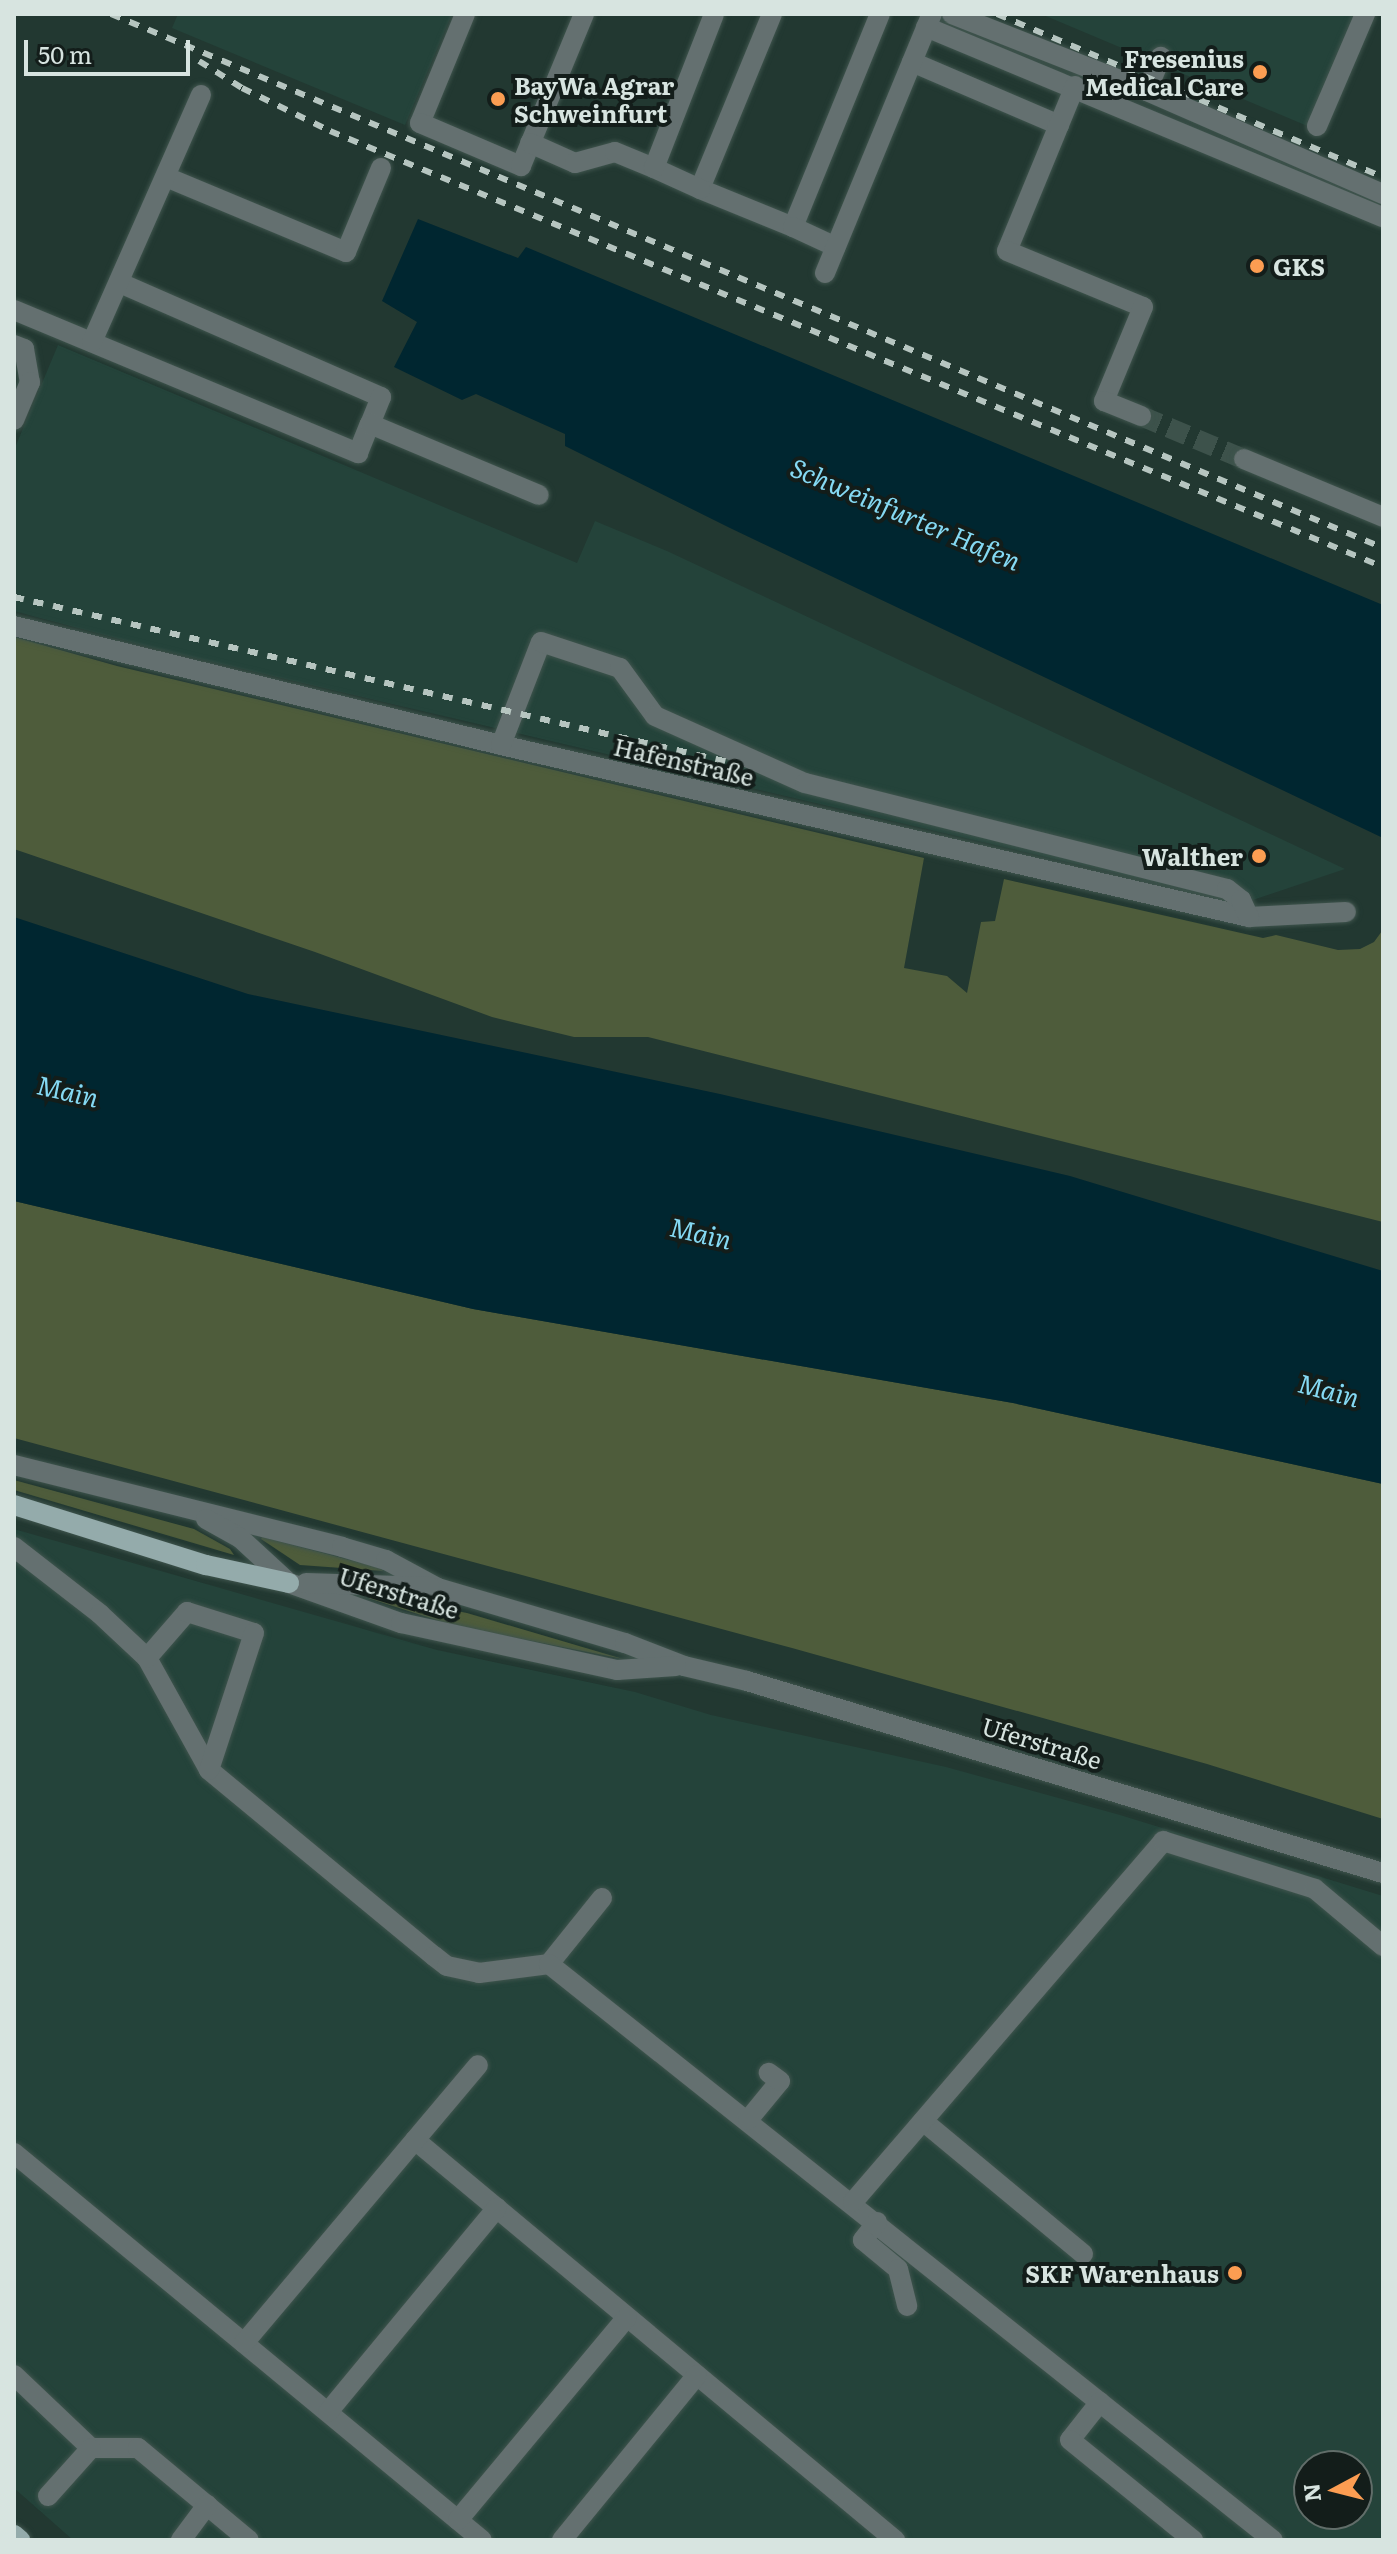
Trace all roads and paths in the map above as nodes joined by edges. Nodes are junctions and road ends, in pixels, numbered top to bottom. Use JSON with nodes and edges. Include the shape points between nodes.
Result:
{"nodes":[{"id":1,"x":465,"y":14,"type":"edge"},
{"id":2,"x":584,"y":14,"type":"edge"},
{"id":3,"x":714,"y":14,"type":"edge"},
{"id":4,"x":772,"y":14,"type":"edge"},
{"id":5,"x":880,"y":14,"type":"edge"},
{"id":6,"x":952,"y":14,"type":"edge"},
{"id":7,"x":1365,"y":14,"type":"edge"},
{"id":8,"x":929,"y":20,"type":"edge"},
{"id":9,"x":1161,"y":57,"type":"dead end"},
{"id":10,"x":912,"y":62,"type":"junction"},
{"id":11,"x":1075,"y":86,"type":"junction"},
{"id":12,"x":1147,"y":91,"type":"junction"},
{"id":13,"x":201,"y":95,"type":"dead end"},
{"id":14,"x":1059,"y":125,"type":"junction"},
{"id":15,"x":1317,"y":126,"type":"dead end"},
{"id":16,"x":530,"y":143,"type":"junction"},
{"id":17,"x":381,"y":168,"type":"dead end"},
{"id":18,"x":654,"y":168,"type":"junction"},
{"id":19,"x":166,"y":177,"type":"junction"},
{"id":20,"x":700,"y":189,"type":"junction"},
{"id":21,"x":1383,"y":194,"type":"edge"},
{"id":22,"x":1383,"y":217,"type":"edge"},
{"id":23,"x":793,"y":227,"type":"junction"},
{"id":24,"x":836,"y":247,"type":"junction"},
{"id":25,"x":825,"y":273,"type":"dead end"},
{"id":26,"x":120,"y":283,"type":"junction"},
{"id":27,"x":14,"y":310,"type":"edge"},
{"id":28,"x":92,"y":342,"type":"junction"},
{"id":29,"x":14,"y":345,"type":"edge"},
{"id":30,"x":1141,"y":416,"type":"tunnel mouth"},
{"id":31,"x":14,"y":420,"type":"edge"},
{"id":32,"x":370,"y":424,"type":"junction"},
{"id":33,"x":1244,"y":459,"type":"tunnel mouth"},
{"id":34,"x":539,"y":495,"type":"dead end"},
{"id":35,"x":1383,"y":517,"type":"edge"},
{"id":36,"x":14,"y":626,"type":"edge"},
{"id":37,"x":501,"y":745,"type":"junction"},
{"id":38,"x":1114,"y":860,"type":"junction"},
{"id":39,"x":1108,"y":884,"type":"junction"},
{"id":40,"x":1346,"y":912,"type":"dead end"},
{"id":41,"x":1249,"y":917,"type":"junction"},
{"id":42,"x":14,"y":1465,"type":"edge"},
{"id":43,"x":14,"y":1505,"type":"edge"},
{"id":44,"x":190,"y":1510,"type":"junction"},
{"id":45,"x":14,"y":1547,"type":"edge"},
{"id":46,"x":289,"y":1583,"type":"junction"},
{"id":47,"x":438,"y":1588,"type":"junction"},
{"id":48,"x":147,"y":1658,"type":"junction"},
{"id":49,"x":684,"y":1666,"type":"junction"},
{"id":50,"x":209,"y":1770,"type":"junction"},
{"id":51,"x":1383,"y":1873,"type":"edge"},
{"id":52,"x":602,"y":1898,"type":"dead end"},
{"id":53,"x":1383,"y":1946,"type":"edge"},
{"id":54,"x":549,"y":1964,"type":"junction"},
{"id":55,"x":478,"y":2065,"type":"dead end"},
{"id":56,"x":769,"y":2073,"type":"dead end"},
{"id":57,"x":748,"y":2120,"type":"junction"},
{"id":58,"x":923,"y":2121,"type":"junction"},
{"id":59,"x":415,"y":2140,"type":"junction"},
{"id":60,"x":14,"y":2153,"type":"edge"},
{"id":61,"x":853,"y":2202,"type":"junction"},
{"id":62,"x":497,"y":2208,"type":"junction"},
{"id":63,"x":877,"y":2222,"type":"junction"},
{"id":64,"x":1083,"y":2254,"type":"dead end"},
{"id":65,"x":907,"y":2306,"type":"dead end"},
{"id":66,"x":627,"y":2317,"type":"junction"},
{"id":67,"x":244,"y":2343,"type":"junction"},
{"id":68,"x":14,"y":2375,"type":"edge"},
{"id":69,"x":697,"y":2375,"type":"junction"},
{"id":70,"x":1100,"y":2402,"type":"junction"},
{"id":71,"x":328,"y":2412,"type":"junction"},
{"id":72,"x":91,"y":2448,"type":"junction"},
{"id":73,"x":48,"y":2496,"type":"dead end"},
{"id":74,"x":207,"y":2505,"type":"junction"},
{"id":75,"x":458,"y":2520,"type":"junction"},
{"id":76,"x":14,"y":2535,"type":"edge"},
{"id":77,"x":20,"y":2540,"type":"edge"},
{"id":78,"x":181,"y":2540,"type":"edge"},
{"id":79,"x":249,"y":2540,"type":"edge"},
{"id":80,"x":482,"y":2540,"type":"edge"},
{"id":81,"x":562,"y":2540,"type":"edge"},
{"id":82,"x":895,"y":2540,"type":"edge"},
{"id":83,"x":1193,"y":2540,"type":"edge"},
{"id":84,"x":1273,"y":2540,"type":"edge"}],
"edges":[{"from":1,"to":16,"type":"street","via":[[420,123],[521,166]]},
{"from":2,"to":16,"type":"street"},
{"from":3,"to":18,"type":"street"},
{"from":4,"to":20,"type":"street"},
{"from":5,"to":23,"type":"street"},
{"from":6,"to":12,"type":"street"},
{"from":7,"to":15,"type":"street"},
{"from":8,"to":10,"type":"street"},
{"from":8,"to":11,"type":"street"},
{"from":9,"to":12,"type":"street"},
{"from":10,"to":14,"type":"street"},
{"from":10,"to":24,"type":"street"},
{"from":11,"to":14,"type":"street"},
{"from":11,"to":22,"type":"street"},
{"from":12,"to":21,"type":"street"},
{"from":13,"to":19,"type":"street"},
{"from":14,"to":30,"type":"street","via":[[1007,251],[1143,307],[1104,401]]},
{"from":16,"to":18,"type":"street","via":[[575,163],[615,152]]},
{"from":17,"to":19,"type":"street","via":[[346,252]]},
{"from":18,"to":20,"type":"street"},
{"from":19,"to":26,"type":"street"},
{"from":20,"to":23,"type":"street"},
{"from":23,"to":24,"type":"street"},
{"from":24,"to":25,"type":"street"},
{"from":26,"to":28,"type":"street"},
{"from":26,"to":32,"type":"street","via":[[381,397]]},
{"from":27,"to":28,"type":"street"},
{"from":28,"to":32,"type":"street","via":[[358,453]]},
{"from":29,"to":31,"type":"street","via":[[24,349],[30,382]]},
{"from":32,"to":34,"type":"street"},
{"from":33,"to":35,"type":"street"},
{"from":36,"to":37,"type":"street","name":"Hafenstraße"},
{"from":37,"to":38,"type":"street","via":[[541,642],[620,668],[655,716],[805,783]]},
{"from":37,"to":39,"type":"street","name":"Hafenstraße"},
{"from":38,"to":39,"type":"street"},
{"from":38,"to":41,"type":"street","via":[[1227,889],[1241,900]]},
{"from":39,"to":41,"type":"street","name":"Hafenstraße"},
{"from":40,"to":41,"type":"street","name":"Hafenstraße"},
{"from":42,"to":44,"type":"street","name":"Uferstraße"},
{"from":43,"to":46,"type":"main road","via":[[206,1565]]},
{"from":44,"to":46,"type":"street","name":"Uferstraße","via":[[239,1537]]},
{"from":44,"to":47,"type":"street","name":"Uferstraße","via":[[263,1524],[386,1560]]},
{"from":45,"to":48,"type":"street"},
{"from":46,"to":47,"type":"street","name":"Uferstraße"},
{"from":46,"to":49,"type":"street","name":"Uferstraße","via":[[437,1633],[617,1670]]},
{"from":47,"to":49,"type":"street","name":"Uferstraße","via":[[625,1643]]},
{"from":48,"to":50,"type":"street"},
{"from":48,"to":50,"type":"street","via":[[187,1612],[254,1633]]},
{"from":49,"to":51,"type":"street","name":"Uferstraße"},
{"from":50,"to":54,"type":"street","via":[[447,1966],[479,1973]]},
{"from":52,"to":54,"type":"street"},
{"from":53,"to":58,"type":"street","via":[[1315,1889],[1163,1841]]},
{"from":54,"to":57,"type":"street"},
{"from":55,"to":59,"type":"street"},
{"from":56,"to":57,"type":"street","via":[[780,2081]]},
{"from":57,"to":61,"type":"street"},
{"from":58,"to":61,"type":"street"},
{"from":58,"to":64,"type":"street"},
{"from":59,"to":62,"type":"street"},
{"from":59,"to":67,"type":"street"},
{"from":60,"to":67,"type":"street"},
{"from":61,"to":63,"type":"street"},
{"from":62,"to":66,"type":"street"},
{"from":62,"to":71,"type":"street"},
{"from":63,"to":65,"type":"street","via":[[863,2240],[898,2269]]},
{"from":63,"to":70,"type":"street"},
{"from":66,"to":69,"type":"street"},
{"from":66,"to":75,"type":"street"},
{"from":67,"to":71,"type":"street"},
{"from":68,"to":72,"type":"street"},
{"from":69,"to":81,"type":"street"},
{"from":69,"to":82,"type":"street"},
{"from":70,"to":83,"type":"street","via":[[1070,2440]]},
{"from":70,"to":84,"type":"street"},
{"from":71,"to":75,"type":"street"},
{"from":72,"to":73,"type":"street"},
{"from":72,"to":74,"type":"street","via":[[138,2448]]},
{"from":74,"to":78,"type":"street"},
{"from":74,"to":79,"type":"street"},
{"from":75,"to":80,"type":"street"},
{"from":76,"to":77,"type":"main road"}]}
